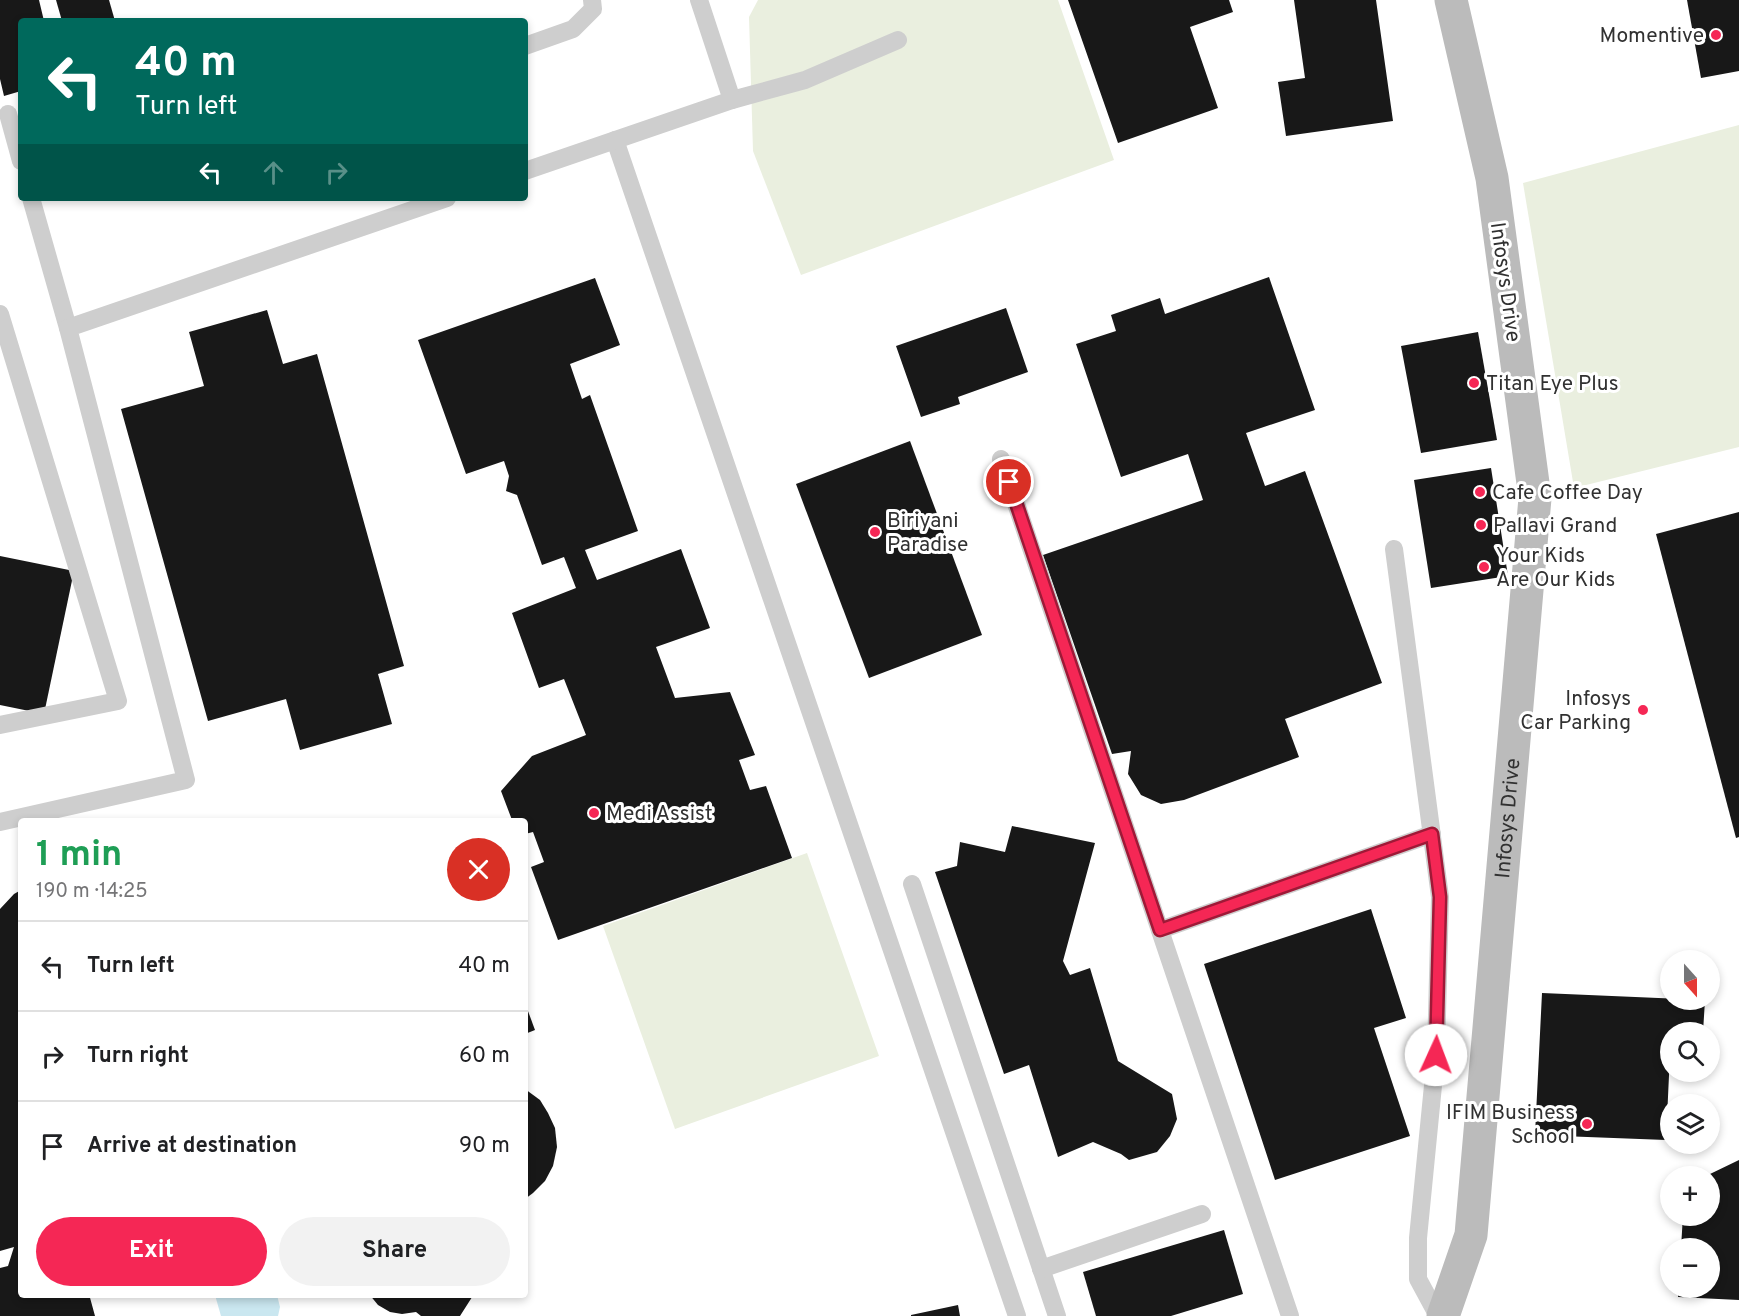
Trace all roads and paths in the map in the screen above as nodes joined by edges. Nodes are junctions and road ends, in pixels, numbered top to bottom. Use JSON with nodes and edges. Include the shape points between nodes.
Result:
{"nodes":[{"id":1,"x":592,"y":0,"type":"edge"},
{"id":2,"x":699,"y":0,"type":"edge"},
{"id":3,"x":1451,"y":0,"type":"edge"},
{"id":4,"x":898,"y":40,"type":"dead end"},
{"id":5,"x":528,"y":45,"type":"edge"},
{"id":6,"x":732,"y":100,"type":"junction"},
{"id":7,"x":8,"y":114,"type":"dead end"},
{"id":8,"x":615,"y":141,"type":"junction"},
{"id":9,"x":18,"y":150,"type":"edge"},
{"id":10,"x":528,"y":170,"type":"edge"},
{"id":11,"x":32,"y":201,"type":"edge"},
{"id":12,"x":438,"y":201,"type":"edge"},
{"id":13,"x":0,"y":314,"type":"edge"},
{"id":14,"x":68,"y":328,"type":"junction"},
{"id":15,"x":1001,"y":459,"type":"dead end"},
{"id":16,"x":1394,"y":549,"type":"dead end"},
{"id":17,"x":0,"y":725,"type":"edge"},
{"id":18,"x":0,"y":822,"type":"edge"},
{"id":19,"x":1432,"y":834,"type":"junction"},
{"id":20,"x":912,"y":884,"type":"dead end"},
{"id":21,"x":1160,"y":930,"type":"junction"},
{"id":22,"x":1202,"y":1214,"type":"dead end"},
{"id":23,"x":1041,"y":1269,"type":"junction"},
{"id":24,"x":1017,"y":1316,"type":"edge"},
{"id":25,"x":1057,"y":1316,"type":"edge"},
{"id":26,"x":1290,"y":1316,"type":"edge"},
{"id":27,"x":1438,"y":1316,"type":"edge"},
{"id":28,"x":1443,"y":1316,"type":"edge"}],
"edges":[{"from":1,"to":5,"type":"lane","via":[[593,9],[573,29]]},
{"from":2,"to":6,"type":"lane"},
{"from":3,"to":28,"type":"street","name":"Infosys Drive","via":[[1492,178],[1535,498],[1471,1235]]},
{"from":4,"to":6,"type":"lane","via":[[805,80]]},
{"from":6,"to":8,"type":"lane"},
{"from":7,"to":9,"type":"lane"},
{"from":8,"to":10,"type":"lane"},
{"from":8,"to":24,"type":"lane"},
{"from":11,"to":14,"type":"lane"},
{"from":12,"to":14,"type":"lane"},
{"from":13,"to":17,"type":"lane","via":[[118,701]]},
{"from":14,"to":18,"type":"lane","via":[[186,780]]},
{"from":15,"to":21,"type":"lane"},
{"from":16,"to":19,"type":"lane"},
{"from":19,"to":21,"type":"lane"},
{"from":19,"to":27,"type":"lane","via":[[1440,897],[1436,1055],[1418,1238],[1418,1279]]},
{"from":20,"to":23,"type":"lane"},
{"from":21,"to":26,"type":"lane"},
{"from":22,"to":23,"type":"lane"},
{"from":23,"to":25,"type":"lane"}]}
